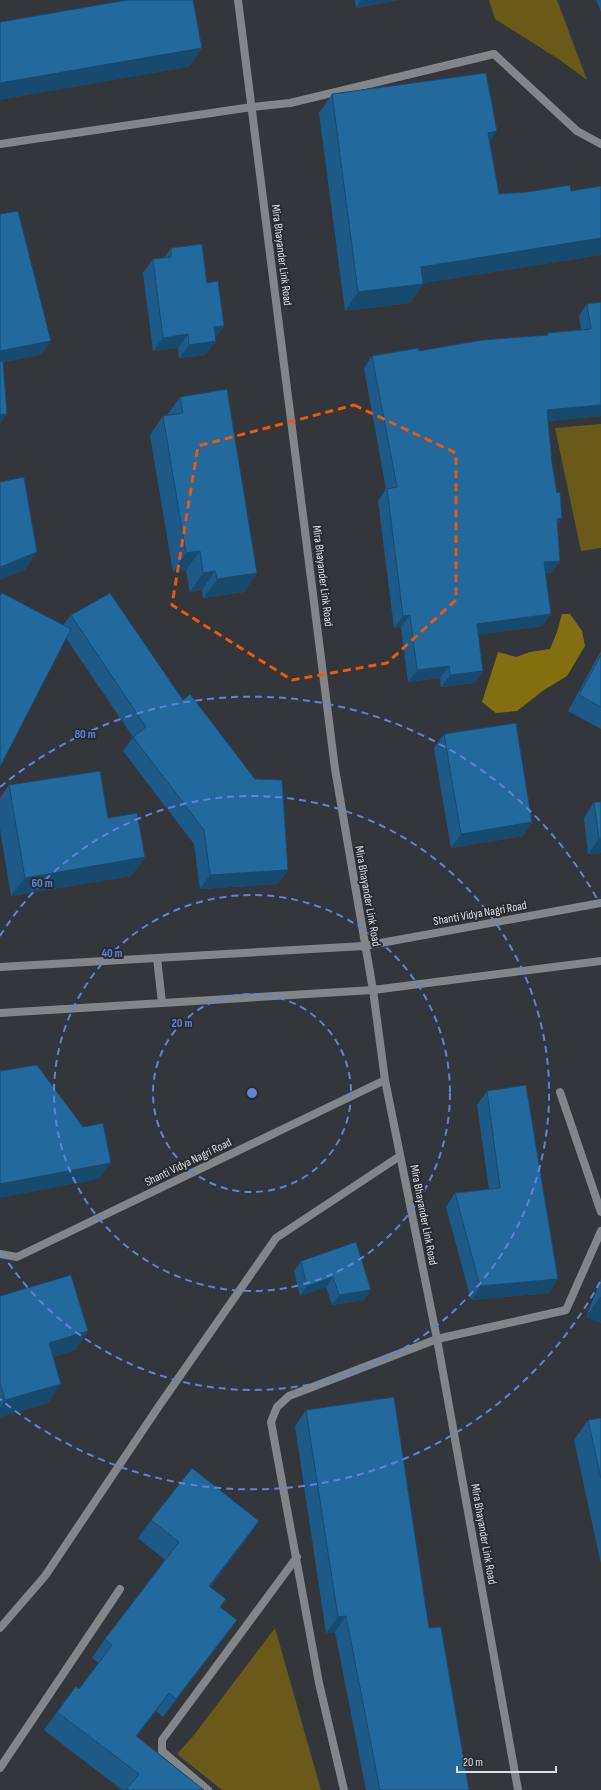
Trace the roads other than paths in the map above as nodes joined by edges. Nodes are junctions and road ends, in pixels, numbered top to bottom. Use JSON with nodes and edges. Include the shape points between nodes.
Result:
{"nodes":[{"id":1,"x":238,"y":0,"type":"edge"},
{"id":2,"x":252,"y":107,"type":"junction"},
{"id":3,"x":0,"y":144,"type":"edge"},
{"id":4,"x":601,"y":144,"type":"edge"},
{"id":5,"x":601,"y":903,"type":"edge"},
{"id":6,"x":364,"y":946,"type":"junction"},
{"id":7,"x":157,"y":958,"type":"junction"},
{"id":8,"x":601,"y":961,"type":"edge"},
{"id":9,"x":0,"y":967,"type":"edge"},
{"id":10,"x":373,"y":990,"type":"junction"},
{"id":11,"x":162,"y":1003,"type":"junction"},
{"id":12,"x":0,"y":1013,"type":"edge"},
{"id":13,"x":385,"y":1080,"type":"junction"},
{"id":14,"x":560,"y":1092,"type":"dead end"},
{"id":15,"x":400,"y":1156,"type":"junction"},
{"id":16,"x":601,"y":1212,"type":"edge"},
{"id":17,"x":601,"y":1231,"type":"edge"},
{"id":18,"x":0,"y":1254,"type":"edge"},
{"id":19,"x":437,"y":1340,"type":"junction"},
{"id":20,"x":297,"y":1557,"type":"junction"},
{"id":21,"x":120,"y":1589,"type":"dead end"},
{"id":22,"x":0,"y":1628,"type":"edge"},
{"id":23,"x":0,"y":1768,"type":"edge"},
{"id":24,"x":208,"y":1790,"type":"edge"},
{"id":25,"x":344,"y":1790,"type":"edge"},
{"id":26,"x":518,"y":1790,"type":"edge"}],
"edges":[{"from":1,"to":2,"type":"street","name":"Mira Bhayander Link Road"},
{"from":2,"to":3,"type":"street"},
{"from":2,"to":4,"type":"street","via":[[290,103],[494,54],[577,131]]},
{"from":2,"to":6,"type":"street","name":"Mira Bhayander Link Road","via":[[335,769]]},
{"from":5,"to":6,"type":"street","name":"Shanti Vidya Nagri Road"},
{"from":6,"to":7,"type":"street","name":"Shanti Vidya Nagri Road"},
{"from":6,"to":10,"type":"street","name":"Mira Bhayander Link Road"},
{"from":7,"to":9,"type":"street","name":"Shanti Vidya Nagri Road"},
{"from":7,"to":11,"type":"street"},
{"from":8,"to":10,"type":"street"},
{"from":10,"to":11,"type":"street"},
{"from":10,"to":13,"type":"street","name":"Mira Bhayander Link Road"},
{"from":11,"to":12,"type":"street"},
{"from":13,"to":15,"type":"street","name":"Mira Bhayander Link Road"},
{"from":13,"to":18,"type":"street","name":"Shanti Vidya Nagri Road","via":[[17,1257]]},
{"from":14,"to":16,"type":"street"},
{"from":15,"to":19,"type":"street","name":"Mira Bhayander Link Road"},
{"from":15,"to":22,"type":"street","via":[[276,1238],[45,1576]]},
{"from":17,"to":19,"type":"street","via":[[566,1310]]},
{"from":19,"to":20,"type":"street","via":[[289,1396],[277,1407],[271,1422]]},
{"from":19,"to":26,"type":"street","name":"Mira Bhayander Link Road"},
{"from":20,"to":24,"type":"street","via":[[162,1740],[162,1751]]},
{"from":20,"to":25,"type":"street","via":[[319,1683]]},
{"from":21,"to":23,"type":"street"}]}
